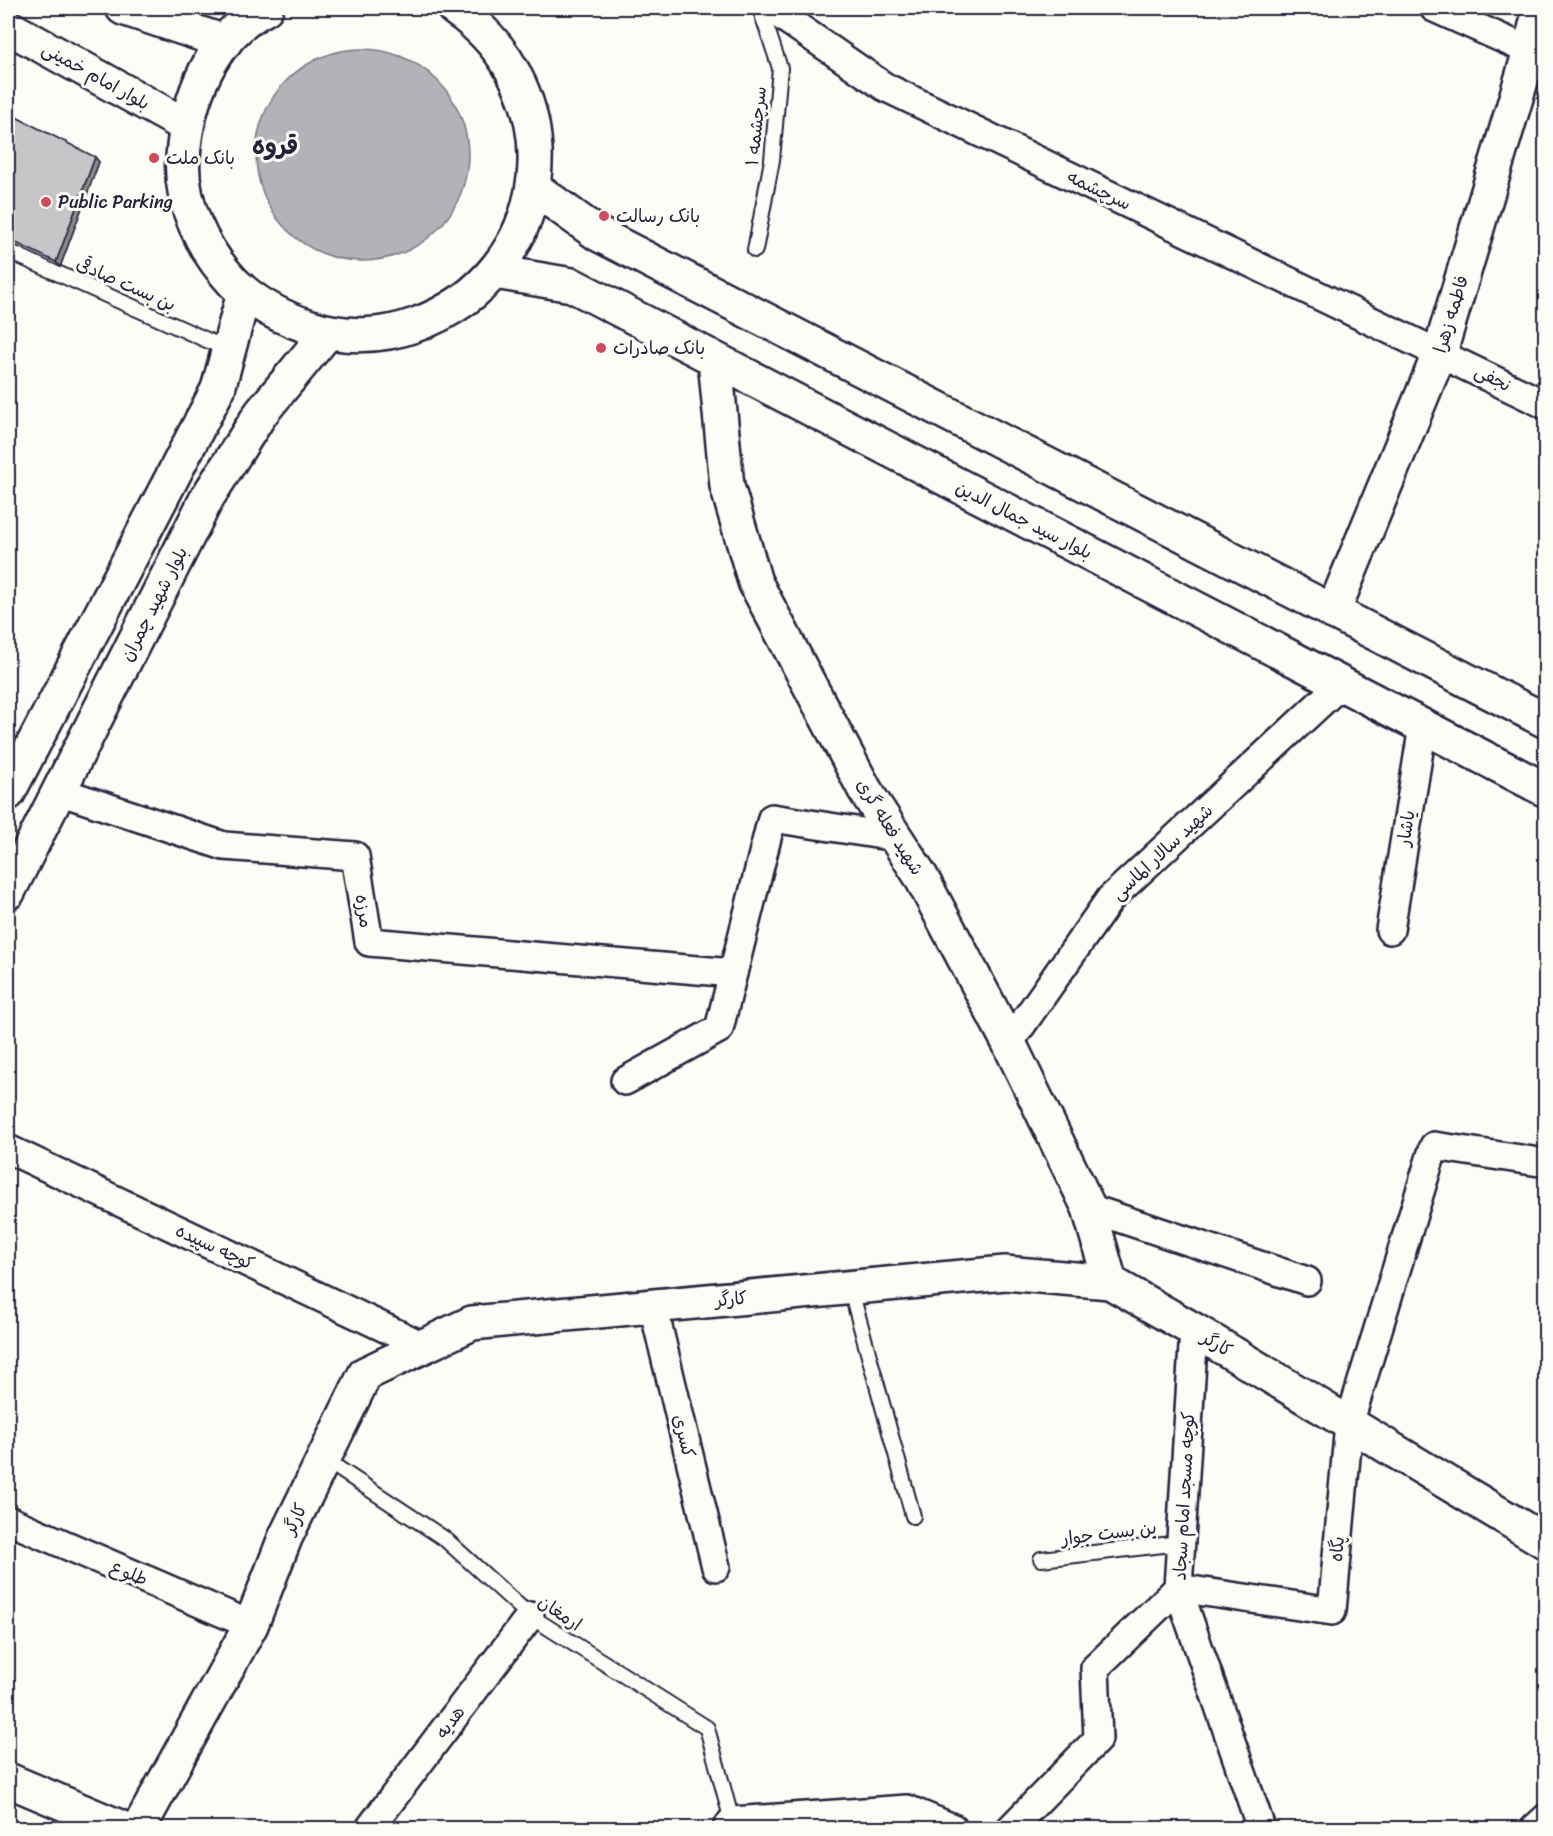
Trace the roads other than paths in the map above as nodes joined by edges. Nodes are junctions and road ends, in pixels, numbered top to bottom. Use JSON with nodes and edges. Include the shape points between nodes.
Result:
{"nodes":[{"id":1,"x":123,"y":8,"type":"edge"},
{"id":2,"x":266,"y":8,"type":"edge"},
{"id":3,"x":760,"y":8,"type":"edge"},
{"id":4,"x":770,"y":8,"type":"edge"},
{"id":5,"x":1434,"y":8,"type":"edge"},
{"id":6,"x":1540,"y":8,"type":"edge"},
{"id":7,"x":468,"y":12,"type":"edge"},
{"id":8,"x":8,"y":27,"type":"edge"},
{"id":9,"x":225,"y":42,"type":"junction"},
{"id":10,"x":1530,"y":51,"type":"junction"},
{"id":11,"x":185,"y":125,"type":"junction"},
{"id":12,"x":534,"y":188,"type":"junction"},
{"id":13,"x":755,"y":250,"type":"dead end"},
{"id":14,"x":8,"y":251,"type":"edge"},
{"id":15,"x":495,"y":272,"type":"junction"},
{"id":16,"x":244,"y":293,"type":"junction"},
{"id":17,"x":327,"y":333,"type":"junction"},
{"id":18,"x":229,"y":350,"type":"junction"},
{"id":19,"x":1440,"y":352,"type":"junction"},
{"id":20,"x":715,"y":360,"type":"junction"},
{"id":21,"x":1545,"y":405,"type":"edge"},
{"id":22,"x":1333,"y":612,"type":"junction"},
{"id":23,"x":1341,"y":684,"type":"junction"},
{"id":24,"x":1545,"y":721,"type":"edge"},
{"id":25,"x":1423,"y":726,"type":"junction"},
{"id":26,"x":1545,"y":790,"type":"edge"},
{"id":27,"x":59,"y":791,"type":"junction"},
{"id":28,"x":8,"y":793,"type":"edge"},
{"id":29,"x":896,"y":837,"type":"junction"},
{"id":30,"x":8,"y":892,"type":"edge"},
{"id":31,"x":1390,"y":930,"type":"dead end"},
{"id":32,"x":733,"y":973,"type":"junction"},
{"id":33,"x":1009,"y":1043,"type":"junction"},
{"id":34,"x":625,"y":1081,"type":"dead end"},
{"id":35,"x":8,"y":1149,"type":"edge"},
{"id":36,"x":1545,"y":1163,"type":"edge"},
{"id":37,"x":1089,"y":1208,"type":"junction"},
{"id":38,"x":1307,"y":1281,"type":"dead end"},
{"id":39,"x":1110,"y":1282,"type":"junction"},
{"id":40,"x":850,"y":1287,"type":"junction"},
{"id":41,"x":653,"y":1306,"type":"junction"},
{"id":42,"x":1194,"y":1330,"type":"junction"},
{"id":43,"x":423,"y":1346,"type":"junction"},
{"id":44,"x":1349,"y":1424,"type":"junction"},
{"id":45,"x":324,"y":1459,"type":"junction"},
{"id":46,"x":913,"y":1516,"type":"dead end"},
{"id":47,"x":8,"y":1521,"type":"edge"},
{"id":48,"x":1545,"y":1542,"type":"edge"},
{"id":49,"x":1180,"y":1543,"type":"junction"},
{"id":50,"x":1041,"y":1559,"type":"dead end"},
{"id":51,"x":716,"y":1567,"type":"dead end"},
{"id":52,"x":1178,"y":1588,"type":"junction"},
{"id":53,"x":530,"y":1616,"type":"junction"},
{"id":54,"x":251,"y":1625,"type":"junction"},
{"id":55,"x":8,"y":1780,"type":"edge"},
{"id":56,"x":1545,"y":1818,"type":"edge"},
{"id":57,"x":729,"y":1825,"type":"edge"},
{"id":58,"x":122,"y":1828,"type":"edge"},
{"id":59,"x":139,"y":1828,"type":"edge"},
{"id":60,"x":370,"y":1828,"type":"edge"},
{"id":61,"x":953,"y":1828,"type":"edge"},
{"id":62,"x":1011,"y":1828,"type":"edge"},
{"id":63,"x":1261,"y":1828,"type":"edge"},
{"id":64,"x":1535,"y":1828,"type":"edge"}],
"edges":[{"from":1,"to":9,"type":"main road"},
{"from":2,"to":9,"type":"main road"},
{"from":3,"to":13,"type":"lane","name":"سرچشمه ۱","via":[[780,68],[772,160]]},
{"from":4,"to":19,"type":"street","name":"سرچشمه","via":[[885,87]]},
{"from":5,"to":10,"type":"street"},
{"from":6,"to":10,"type":"main road","name":"فاطمه زهرا"},
{"from":7,"to":12,"type":"main road","via":[[504,55],[526,96],[536,141]]},
{"from":8,"to":11,"type":"main road","name":"بلوار امام خمینی"},
{"from":9,"to":11,"type":"main road","via":[[199,81]]},
{"from":10,"to":19,"type":"main road","name":"فاطمه زهرا"},
{"from":11,"to":16,"type":"main road","via":[[182,162],[187,199],[199,234],[218,266]]},
{"from":12,"to":15,"type":"main road","via":[[520,232]]},
{"from":12,"to":22,"type":"main road","via":[[598,234]]},
{"from":14,"to":18,"type":"lane","name":"بن بست صادقی"},
{"from":15,"to":17,"type":"main road","via":[[468,298],[437,318],[402,330],[364,335]]},
{"from":15,"to":20,"type":"main road","name":"بلوار سید جمال الدین","via":[[572,285]]},
{"from":16,"to":17,"type":"main road","via":[[283,318]]},
{"from":16,"to":18,"type":"main road"},
{"from":17,"to":27,"type":"main road","name":"بلوار شهید چمران","via":[[261,413],[207,498]]},
{"from":18,"to":28,"type":"main road","via":[[218,389]]},
{"from":19,"to":21,"type":"street","name":"نجفی"},
{"from":19,"to":22,"type":"main road","name":"فاطمه زهرا"},
{"from":20,"to":23,"type":"main road","name":"بلوار سید جمال الدین"},
{"from":20,"to":29,"type":"main road","name":"شهید فعله گری","via":[[727,486],[755,582],[865,790]]},
{"from":22,"to":24,"type":"main road"},
{"from":23,"to":25,"type":"main road","name":"بلوار سید جمال الدین"},
{"from":23,"to":33,"type":"street","name":"شهید سالار الماسی","via":[[1110,899]]},
{"from":25,"to":26,"type":"main road","name":"بلوار سید جمال الدین"},
{"from":25,"to":31,"type":"street","name":"یاشار"},
{"from":27,"to":30,"type":"main road","name":"بلوار شهید چمران"},
{"from":27,"to":32,"type":"street","name":"مرزه","via":[[224,846],[355,856],[369,942]]},
{"from":29,"to":32,"type":"street","via":[[772,818]]},
{"from":29,"to":33,"type":"main road","name":"شهید فعله گری"},
{"from":32,"to":34,"type":"street","via":[[719,1029]]},
{"from":33,"to":37,"type":"main road","name":"شهید فعله گری"},
{"from":35,"to":43,"type":"street","name":"کوچه سپیده"},
{"from":36,"to":44,"type":"street","name":"پگاه","via":[[1434,1146]]},
{"from":37,"to":38,"type":"street"},
{"from":37,"to":39,"type":"main road","name":"شهید فعله گری"},
{"from":39,"to":40,"type":"main road","name":"کارگر","via":[[1005,1273]]},
{"from":39,"to":42,"type":"main road","name":"کارگر"},
{"from":40,"to":41,"type":"main road","name":"کارگر"},
{"from":40,"to":46,"type":"lane"},
{"from":41,"to":43,"type":"main road","name":"کارگر","via":[[471,1323]]},
{"from":41,"to":51,"type":"street","name":"کسری"},
{"from":42,"to":44,"type":"main road","name":"کارگر"},
{"from":42,"to":49,"type":"street","name":"کوچه مسجد امام سجاد"},
{"from":43,"to":45,"type":"main road","name":"کارگر","via":[[365,1374]]},
{"from":44,"to":48,"type":"main road","name":"کارگر"},
{"from":44,"to":52,"type":"street","name":"پگاه","via":[[1332,1611]]},
{"from":45,"to":53,"type":"lane","name":"ارمغان","via":[[445,1539]]},
{"from":45,"to":54,"type":"main road","name":"کارگر","via":[[285,1539]]},
{"from":47,"to":54,"type":"street","name":"طلوع"},
{"from":49,"to":50,"type":"lane","name":"بن بست جوار"},
{"from":49,"to":52,"type":"street","name":"کوچه مسجد امام سجاد"},
{"from":52,"to":62,"type":"street","via":[[1095,1668],[1098,1738]]},
{"from":52,"to":63,"type":"street","name":"کوچه مسجد امام سجاد"},
{"from":53,"to":57,"type":"lane","name":"ارمغان","via":[[707,1728]]},
{"from":53,"to":60,"type":"street","name":"هدیه"},
{"from":54,"to":59,"type":"main road","name":"کارگر"},
{"from":55,"to":58,"type":"main road"},
{"from":56,"to":64,"type":"street"},
{"from":57,"to":61,"type":"street","via":[[907,1809]]}]}
